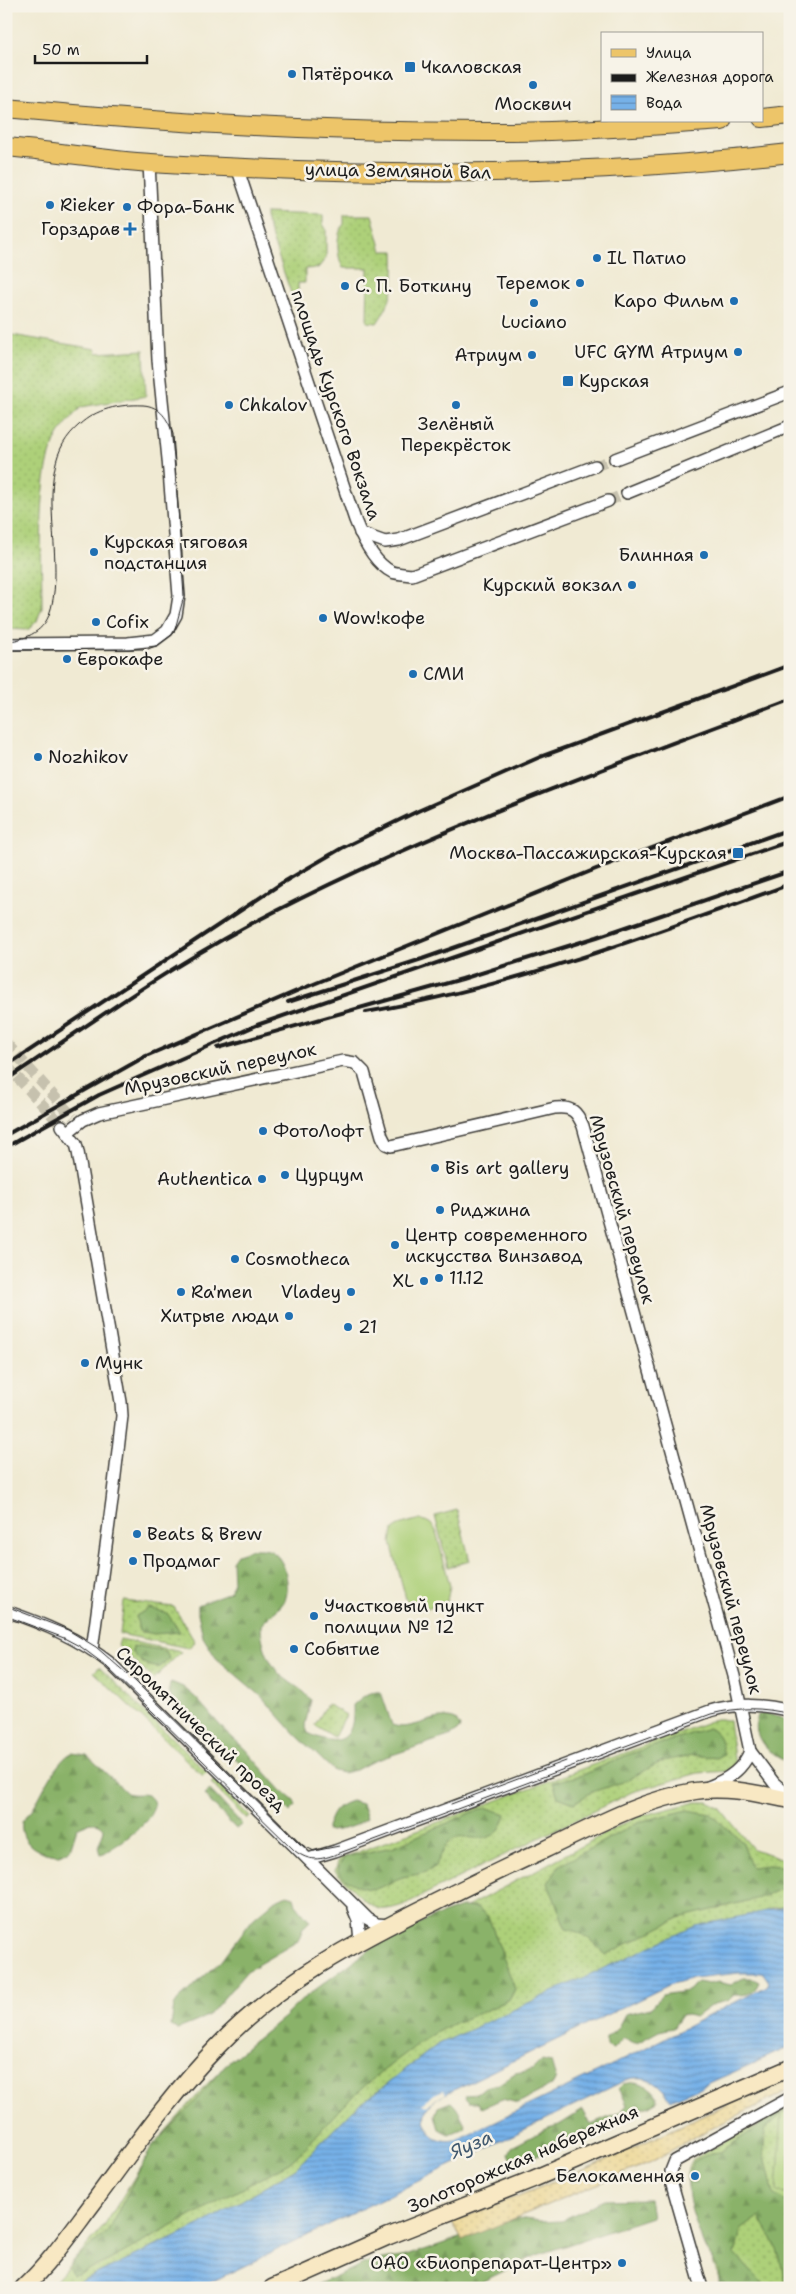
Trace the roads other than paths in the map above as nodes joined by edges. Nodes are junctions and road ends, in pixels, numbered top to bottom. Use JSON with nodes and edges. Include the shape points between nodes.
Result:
{"nodes":[{"id":1,"x":6,"y":108,"type":"edge"},
{"id":2,"x":790,"y":115,"type":"edge"},
{"id":3,"x":764,"y":118,"type":"edge"},
{"id":4,"x":707,"y":122,"type":"edge"},
{"id":5,"x":6,"y":147,"type":"edge"},
{"id":6,"x":33,"y":149,"type":"junction"},
{"id":7,"x":790,"y":154,"type":"edge"},
{"id":8,"x":6,"y":156,"type":"edge"},
{"id":9,"x":149,"y":162,"type":"junction"},
{"id":10,"x":237,"y":167,"type":"junction"},
{"id":11,"x":790,"y":392,"type":"edge"},
{"id":12,"x":790,"y":426,"type":"edge"},
{"id":13,"x":614,"y":459,"type":"tunnel mouth"},
{"id":14,"x":595,"y":466,"type":"tunnel mouth"},
{"id":15,"x":627,"y":493,"type":"tunnel mouth"},
{"id":16,"x":608,"y":501,"type":"tunnel mouth"},
{"id":17,"x":360,"y":533,"type":"junction"},
{"id":18,"x":6,"y":644,"type":"edge"},
{"id":19,"x":6,"y":1611,"type":"edge"},
{"id":20,"x":92,"y":1650,"type":"junction"},
{"id":21,"x":742,"y":1704,"type":"junction"},
{"id":22,"x":790,"y":1711,"type":"edge"},
{"id":23,"x":750,"y":1750,"type":"junction"},
{"id":24,"x":698,"y":1791,"type":"junction"},
{"id":25,"x":790,"y":1799,"type":"edge"},
{"id":26,"x":308,"y":1859,"type":"junction"},
{"id":27,"x":350,"y":1902,"type":"junction"},
{"id":28,"x":389,"y":1925,"type":"junction"},
{"id":29,"x":360,"y":1940,"type":"junction"},
{"id":30,"x":790,"y":2068,"type":"edge"},
{"id":31,"x":790,"y":2098,"type":"edge"},
{"id":32,"x":23,"y":2288,"type":"edge"},
{"id":33,"x":272,"y":2288,"type":"edge"},
{"id":34,"x":702,"y":2288,"type":"edge"}],
"edges":[{"from":1,"to":4,"type":"main road","via":[[130,119],[381,130],[512,132]]},
{"from":2,"to":3,"type":"main road"},
{"from":5,"to":6,"type":"main road","name":"улица Земляной Вал"},
{"from":6,"to":8,"type":"main road"},
{"from":6,"to":9,"type":"main road","name":"улица Земляной Вал"},
{"from":7,"to":10,"type":"main road","name":"улица Земляной Вал","via":[[704,164],[582,171],[369,172]]},
{"from":9,"to":10,"type":"main road","name":"улица Земляной Вал"},
{"from":9,"to":18,"type":"street","via":[[161,390],[179,596],[176,615],[168,631],[155,640]]},
{"from":10,"to":17,"type":"street","name":"площадь Курского Вокзала"},
{"from":11,"to":13,"type":"street"},
{"from":12,"to":15,"type":"street"},
{"from":14,"to":17,"type":"street","name":"площадь Курского Вокзала","via":[[399,540],[385,542]]},
{"from":16,"to":17,"type":"street","via":[[412,575],[393,572],[380,564]]},
{"from":19,"to":20,"type":"street","name":"Сыромятнический проезд","via":[[66,1634]]},
{"from":20,"to":21,"type":"street","name":"Мрузовский переулок","via":[[122,1416],[78,1152],[65,1129],[76,1120],[99,1113],[343,1061],[355,1063],[364,1072],[382,1136],[391,1146],[555,1108],[574,1110],[583,1126],[596,1170]]},
{"from":20,"to":26,"type":"street","name":"Сыромятнический проезд","via":[[145,1697]]},
{"from":21,"to":22,"type":"street"},
{"from":21,"to":23,"type":"street","name":"Мрузовский переулок"},
{"from":21,"to":26,"type":"street","via":[[710,1711]]},
{"from":23,"to":24,"type":"street","via":[[748,1758],[730,1777]]},
{"from":23,"to":25,"type":"street","name":"Мрузовский переулок"},
{"from":24,"to":25,"type":"main road","via":[[722,1789]]},
{"from":24,"to":28,"type":"main road","via":[[628,1811]]},
{"from":26,"to":27,"type":"street","name":"Сыромятнический проезд"},
{"from":27,"to":28,"type":"street","name":"Сыромятнический проезд","via":[[368,1919]]},
{"from":27,"to":29,"type":"street","name":"Сыромятнический проезд","via":[[358,1920]]},
{"from":28,"to":29,"type":"main road"},
{"from":29,"to":32,"type":"main road","via":[[292,1982],[220,2043],[184,2081],[63,2243]]},
{"from":30,"to":33,"type":"main road","name":"Золоторожская набережная"},
{"from":31,"to":34,"type":"street","via":[[675,2161],[671,2171],[672,2184]]}]}
